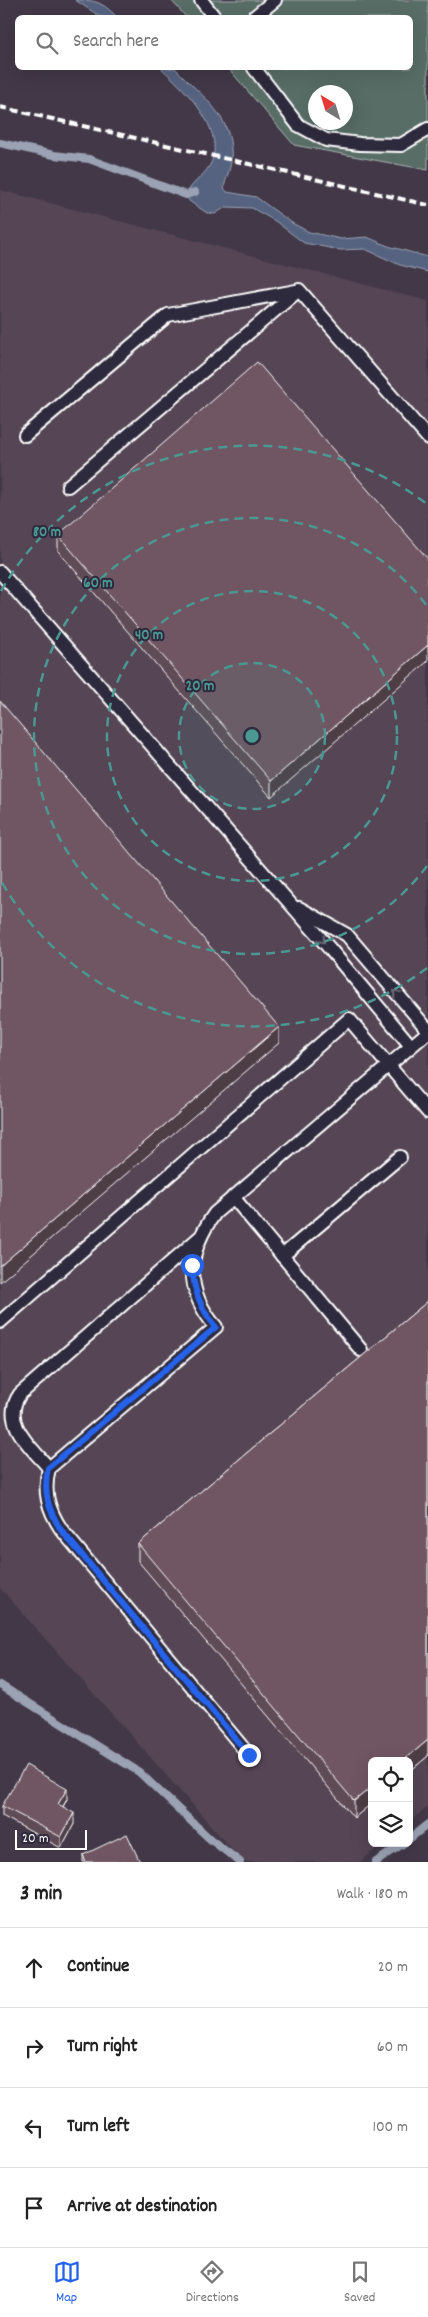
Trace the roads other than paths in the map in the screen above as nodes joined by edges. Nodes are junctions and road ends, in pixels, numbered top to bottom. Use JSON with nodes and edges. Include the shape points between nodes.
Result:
{"nodes":[{"id":1,"x":201,"y":0,"type":"edge"},
{"id":2,"x":275,"y":0,"type":"edge"},
{"id":3,"x":213,"y":15,"type":"edge"},
{"id":4,"x":258,"y":15,"type":"edge"},
{"id":5,"x":256,"y":70,"type":"edge"},
{"id":6,"x":428,"y":129,"type":"edge"},
{"id":7,"x":299,"y":290,"type":"junction"},
{"id":8,"x":25,"y":435,"type":"dead end"},
{"id":9,"x":428,"y":438,"type":"edge"},
{"id":10,"x":68,"y":486,"type":"dead end"},
{"id":11,"x":0,"y":572,"type":"edge"},
{"id":12,"x":289,"y":903,"type":"junction"},
{"id":13,"x":428,"y":1031,"type":"edge"},
{"id":14,"x":411,"y":1046,"type":"junction"},
{"id":15,"x":387,"y":1067,"type":"junction"},
{"id":16,"x":428,"y":1112,"type":"edge"},
{"id":17,"x":400,"y":1157,"type":"dead end"},
{"id":18,"x":233,"y":1198,"type":"junction"},
{"id":19,"x":200,"y":1238,"type":"junction"},
{"id":20,"x":282,"y":1256,"type":"junction"},
{"id":21,"x":0,"y":1322,"type":"edge"},
{"id":22,"x":361,"y":1350,"type":"dead end"},
{"id":23,"x":48,"y":1468,"type":"junction"},
{"id":24,"x":249,"y":1755,"type":"dead end"}],
"edges":[{"from":1,"to":3,"type":"lane"},
{"from":2,"to":4,"type":"lane"},
{"from":5,"to":6,"type":"lane","via":[[298,125],[326,140],[401,144]]},
{"from":7,"to":8,"type":"lane","via":[[168,315]]},
{"from":7,"to":9,"type":"lane"},
{"from":7,"to":10,"type":"lane"},
{"from":11,"to":12,"type":"lane"},
{"from":13,"to":12,"type":"lane","one_way":true,"via":[[347,935]]},
{"from":12,"to":14,"type":"lane","one_way":true},
{"from":13,"to":14,"type":"lane"},
{"from":14,"to":15,"type":"lane"},
{"from":15,"to":16,"type":"lane"},
{"from":15,"to":18,"type":"lane"},
{"from":15,"to":21,"type":"lane","via":[[349,1020]]},
{"from":17,"to":20,"type":"lane"},
{"from":18,"to":19,"type":"lane","via":[[215,1213]]},
{"from":18,"to":20,"type":"lane"},
{"from":19,"to":23,"type":"lane","via":[[194,1250],[192,1279],[201,1305],[216,1327]]},
{"from":19,"to":23,"type":"lane","via":[[14,1402],[12,1413],[18,1432]]},
{"from":20,"to":22,"type":"lane"},
{"from":23,"to":24,"type":"lane","via":[[47,1499],[51,1514],[61,1530]]}]}
